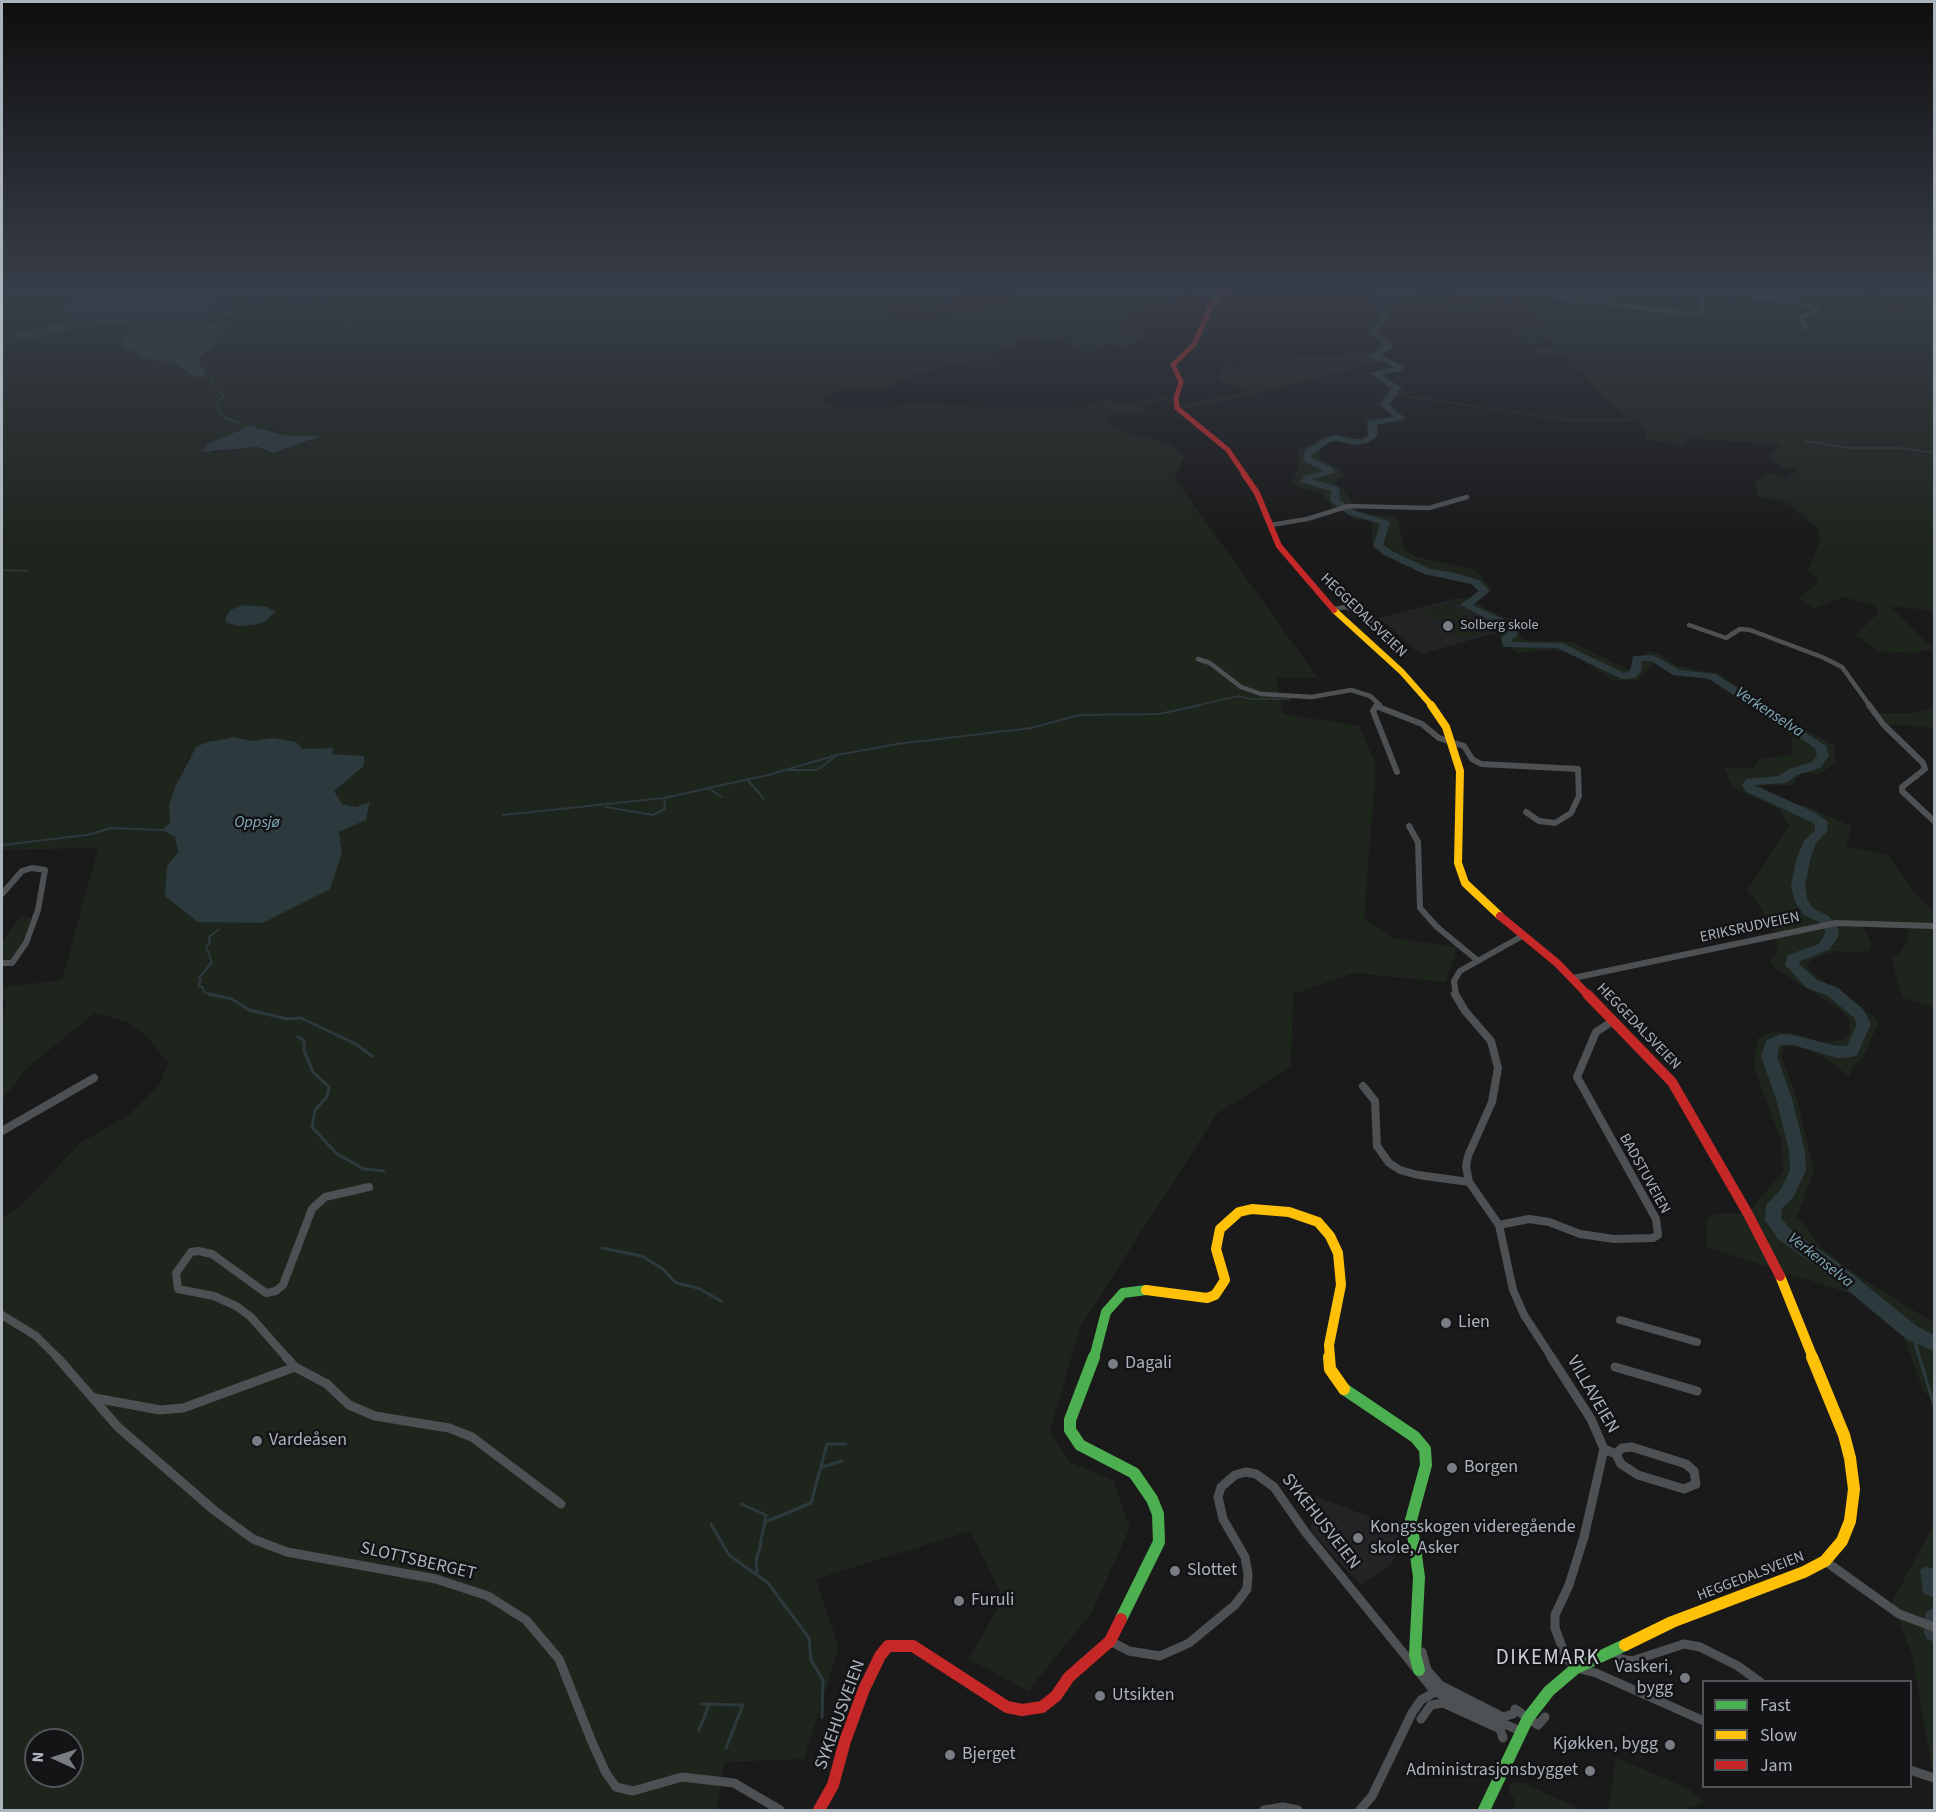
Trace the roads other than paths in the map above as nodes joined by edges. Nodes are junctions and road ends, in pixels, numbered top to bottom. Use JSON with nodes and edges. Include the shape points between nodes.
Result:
{"nodes":[{"id":1,"x":1177,"y":375,"type":"edge"},
{"id":2,"x":1467,"y":497,"type":"dead end"},
{"id":3,"x":1271,"y":525,"type":"junction"},
{"id":4,"x":1332,"y":609,"type":"junction"},
{"id":5,"x":1379,"y":622,"type":"dead end"},
{"id":6,"x":1689,"y":625,"type":"dead end"},
{"id":7,"x":1198,"y":659,"type":"dead end"},
{"id":8,"x":1380,"y":705,"type":"junction"},
{"id":9,"x":1451,"y":741,"type":"junction"},
{"id":10,"x":1397,"y":772,"type":"dead end"},
{"id":11,"x":1526,"y":812,"type":"dead end"},
{"id":12,"x":1935,"y":822,"type":"edge"},
{"id":13,"x":1409,"y":826,"type":"dead end"},
{"id":14,"x":2,"y":894,"type":"edge"},
{"id":15,"x":1935,"y":926,"type":"edge"},
{"id":16,"x":1524,"y":935,"type":"junction"},
{"id":17,"x":1477,"y":960,"type":"junction"},
{"id":18,"x":2,"y":963,"type":"edge"},
{"id":19,"x":1573,"y":978,"type":"junction"},
{"id":20,"x":1613,"y":1021,"type":"junction"},
{"id":21,"x":94,"y":1078,"type":"dead end"},
{"id":22,"x":1364,"y":1086,"type":"dead end"},
{"id":23,"x":2,"y":1131,"type":"edge"},
{"id":24,"x":1469,"y":1182,"type":"junction"},
{"id":25,"x":369,"y":1187,"type":"dead end"},
{"id":26,"x":1499,"y":1225,"type":"junction"},
{"id":27,"x":2,"y":1315,"type":"edge"},
{"id":28,"x":1620,"y":1320,"type":"dead end"},
{"id":29,"x":1697,"y":1342,"type":"dead end"},
{"id":30,"x":295,"y":1367,"type":"junction"},
{"id":31,"x":1615,"y":1367,"type":"dead end"},
{"id":32,"x":1697,"y":1391,"type":"dead end"},
{"id":33,"x":94,"y":1398,"type":"junction"},
{"id":34,"x":1604,"y":1449,"type":"junction"},
{"id":35,"x":1616,"y":1454,"type":"junction"},
{"id":36,"x":561,"y":1504,"type":"dead end"},
{"id":37,"x":1826,"y":1561,"type":"junction"},
{"id":38,"x":1929,"y":1626,"type":"edge"},
{"id":39,"x":1110,"y":1641,"type":"junction"},
{"id":40,"x":1610,"y":1650,"type":"junction"},
{"id":41,"x":1422,"y":1652,"type":"dead end"},
{"id":42,"x":1576,"y":1668,"type":"junction"},
{"id":43,"x":1419,"y":1670,"type":"junction"},
{"id":44,"x":1757,"y":1680,"type":"edge"},
{"id":45,"x":1435,"y":1692,"type":"junction"},
{"id":46,"x":1545,"y":1717,"type":"dead end"},
{"id":47,"x":1528,"y":1718,"type":"junction"},
{"id":48,"x":1421,"y":1719,"type":"dead end"},
{"id":49,"x":1702,"y":1720,"type":"edge"},
{"id":50,"x":1521,"y":1731,"type":"junction"},
{"id":51,"x":1503,"y":1738,"type":"dead end"},
{"id":52,"x":1912,"y":1770,"type":"edge"},
{"id":53,"x":1935,"y":1778,"type":"edge"},
{"id":54,"x":780,"y":1810,"type":"edge"},
{"id":55,"x":819,"y":1810,"type":"edge"},
{"id":56,"x":1264,"y":1810,"type":"edge"},
{"id":57,"x":1298,"y":1810,"type":"edge"},
{"id":58,"x":1360,"y":1810,"type":"edge"},
{"id":59,"x":1484,"y":1810,"type":"edge"}],
"edges":[{"from":1,"to":3,"type":"main road","name":"HEGGEDALSVEIEN","via":[[1181,382],[1176,402],[1184,415],[1228,450],[1257,493]]},
{"from":2,"to":3,"type":"street","via":[[1429,508],[1342,507],[1307,519]]},
{"from":3,"to":4,"type":"main road","name":"HEGGEDALSVEIEN","via":[[1285,557]]},
{"from":4,"to":5,"type":"street","via":[[1347,608]]},
{"from":4,"to":9,"type":"main road","name":"HEGGEDALSVEIEN","via":[[1394,664],[1429,702]]},
{"from":6,"to":12,"type":"street","via":[[1726,638],[1740,628],[1750,630],[1842,668],[1883,724],[1923,763],[1925,769],[1902,791]]},
{"from":7,"to":8,"type":"street","via":[[1210,663],[1241,687],[1261,694],[1312,697],[1351,690],[1370,696]]},
{"from":8,"to":9,"type":"street"},
{"from":8,"to":10,"type":"street","via":[[1373,711]]},
{"from":9,"to":11,"type":"street","via":[[1464,746],[1472,759],[1481,764],[1578,770],[1578,796],[1571,813],[1555,824],[1539,821]]},
{"from":9,"to":16,"type":"main road","name":"HEGGEDALSVEIEN","via":[[1461,780],[1460,874],[1474,894]]},
{"from":13,"to":17,"type":"street","via":[[1418,842],[1420,908]]},
{"from":14,"to":18,"type":"street","via":[[22,871],[45,870],[38,910],[26,943],[12,963]]},
{"from":15,"to":19,"type":"street","name":"ERIKSRUDVEIEN","via":[[1847,922]]},
{"from":16,"to":17,"type":"street"},
{"from":16,"to":19,"type":"main road","name":"HEGGEDALSVEIEN"},
{"from":17,"to":24,"type":"street","via":[[1460,971],[1454,981],[1454,992],[1491,1041],[1498,1068],[1492,1102],[1468,1156]]},
{"from":19,"to":20,"type":"main road","name":"HEGGEDALSVEIEN"},
{"from":20,"to":26,"type":"street","name":"BADSTUVEIEN","via":[[1596,1032],[1577,1077],[1656,1219],[1658,1235],[1614,1239],[1529,1219]]},
{"from":20,"to":37,"type":"main road","name":"HEGGEDALSVEIEN","via":[[1672,1082],[1748,1214],[1781,1278],[1844,1435],[1853,1479],[1853,1503],[1842,1541]]},
{"from":21,"to":23,"type":"street"},
{"from":22,"to":24,"type":"street","via":[[1375,1101],[1377,1146],[1389,1163],[1418,1175]]},
{"from":24,"to":26,"type":"street","name":"VILLAVEIEN"},
{"from":25,"to":30,"type":"street","via":[[325,1197],[312,1209],[283,1285],[276,1291],[266,1293],[213,1254],[198,1251],[182,1261],[176,1273],[178,1289],[213,1296],[251,1317]]},
{"from":26,"to":34,"type":"street","name":"VILLAVEIEN","via":[[1513,1290],[1524,1315],[1591,1419]]},
{"from":27,"to":33,"type":"street","name":"SLOTTSBERGET","via":[[36,1336]]},
{"from":28,"to":29,"type":"street"},
{"from":30,"to":33,"type":"street","via":[[183,1408],[160,1410]]},
{"from":30,"to":36,"type":"street","via":[[327,1384],[349,1406],[375,1416],[449,1428],[472,1437]]},
{"from":31,"to":32,"type":"street"},
{"from":33,"to":54,"type":"street","name":"SLOTTSBERGET","via":[[118,1428],[253,1539],[287,1552],[436,1579],[488,1596],[526,1620],[559,1659],[602,1763],[616,1787],[633,1791],[682,1777],[734,1783]]},
{"from":34,"to":35,"type":"street"},
{"from":34,"to":42,"type":"street","name":"VILLAVEIEN","via":[[1584,1537],[1556,1615],[1559,1643]]},
{"from":35,"to":35,"type":"street","via":[[1621,1464],[1638,1474],[1684,1489],[1696,1484],[1694,1471],[1686,1464],[1632,1447],[1622,1448]]},
{"from":37,"to":38,"type":"street","via":[[1899,1614]]},
{"from":37,"to":40,"type":"main road","name":"HEGGEDALSVEIEN"},
{"from":39,"to":43,"type":"street","name":"SYKEHUSVEIEN","via":[[1129,1651],[1160,1656],[1189,1643],[1235,1605],[1247,1589],[1248,1574],[1245,1557],[1222,1519],[1218,1497],[1228,1479],[1246,1472],[1264,1478],[1274,1487],[1306,1533]]},
{"from":39,"to":43,"type":"main road","name":"SYKEHUSVEIEN","via":[[1155,1553],[1160,1531],[1152,1499],[1134,1473],[1080,1446],[1070,1430],[1106,1312],[1123,1293],[1138,1289],[1207,1298],[1215,1295],[1225,1280],[1216,1249],[1220,1229],[1239,1212],[1271,1209],[1317,1222],[1338,1253],[1341,1285],[1329,1345],[1329,1361],[1337,1382],[1415,1437],[1425,1449],[1426,1465],[1411,1520],[1419,1577],[1415,1655]]},
{"from":39,"to":55,"type":"main road","name":"SYKEHUSVEIEN","via":[[1042,1707],[1022,1710],[1007,1707],[913,1646],[888,1646],[864,1689],[833,1785]]},
{"from":40,"to":42,"type":"main road","name":"HEGGEDALSVEIEN"},
{"from":40,"to":44,"type":"street","via":[[1620,1659],[1632,1661],[1684,1644],[1700,1647]]},
{"from":41,"to":47,"type":"street","via":[[1430,1675],[1449,1691],[1503,1717],[1514,1711]]},
{"from":42,"to":47,"type":"main road","name":"HEGGEDALSVEIEN","via":[[1549,1691]]},
{"from":42,"to":49,"type":"street","via":[[1596,1673]]},
{"from":43,"to":45,"type":"street","name":"SYKEHUSVEIEN"},
{"from":45,"to":50,"type":"street","name":"SYKEHUSVEIEN"},
{"from":45,"to":58,"type":"street","via":[[1421,1700],[1412,1713],[1372,1796]]},
{"from":46,"to":47,"type":"street","via":[[1538,1725]]},
{"from":47,"to":50,"type":"main road","name":"HEGGEDALSVEIEN"},
{"from":48,"to":51,"type":"street","via":[[1431,1705],[1443,1703],[1500,1730]]},
{"from":50,"to":59,"type":"main road","name":"HEGGEDALSVEIEN"},
{"from":52,"to":53,"type":"street"},
{"from":56,"to":57,"type":"street"}]}
